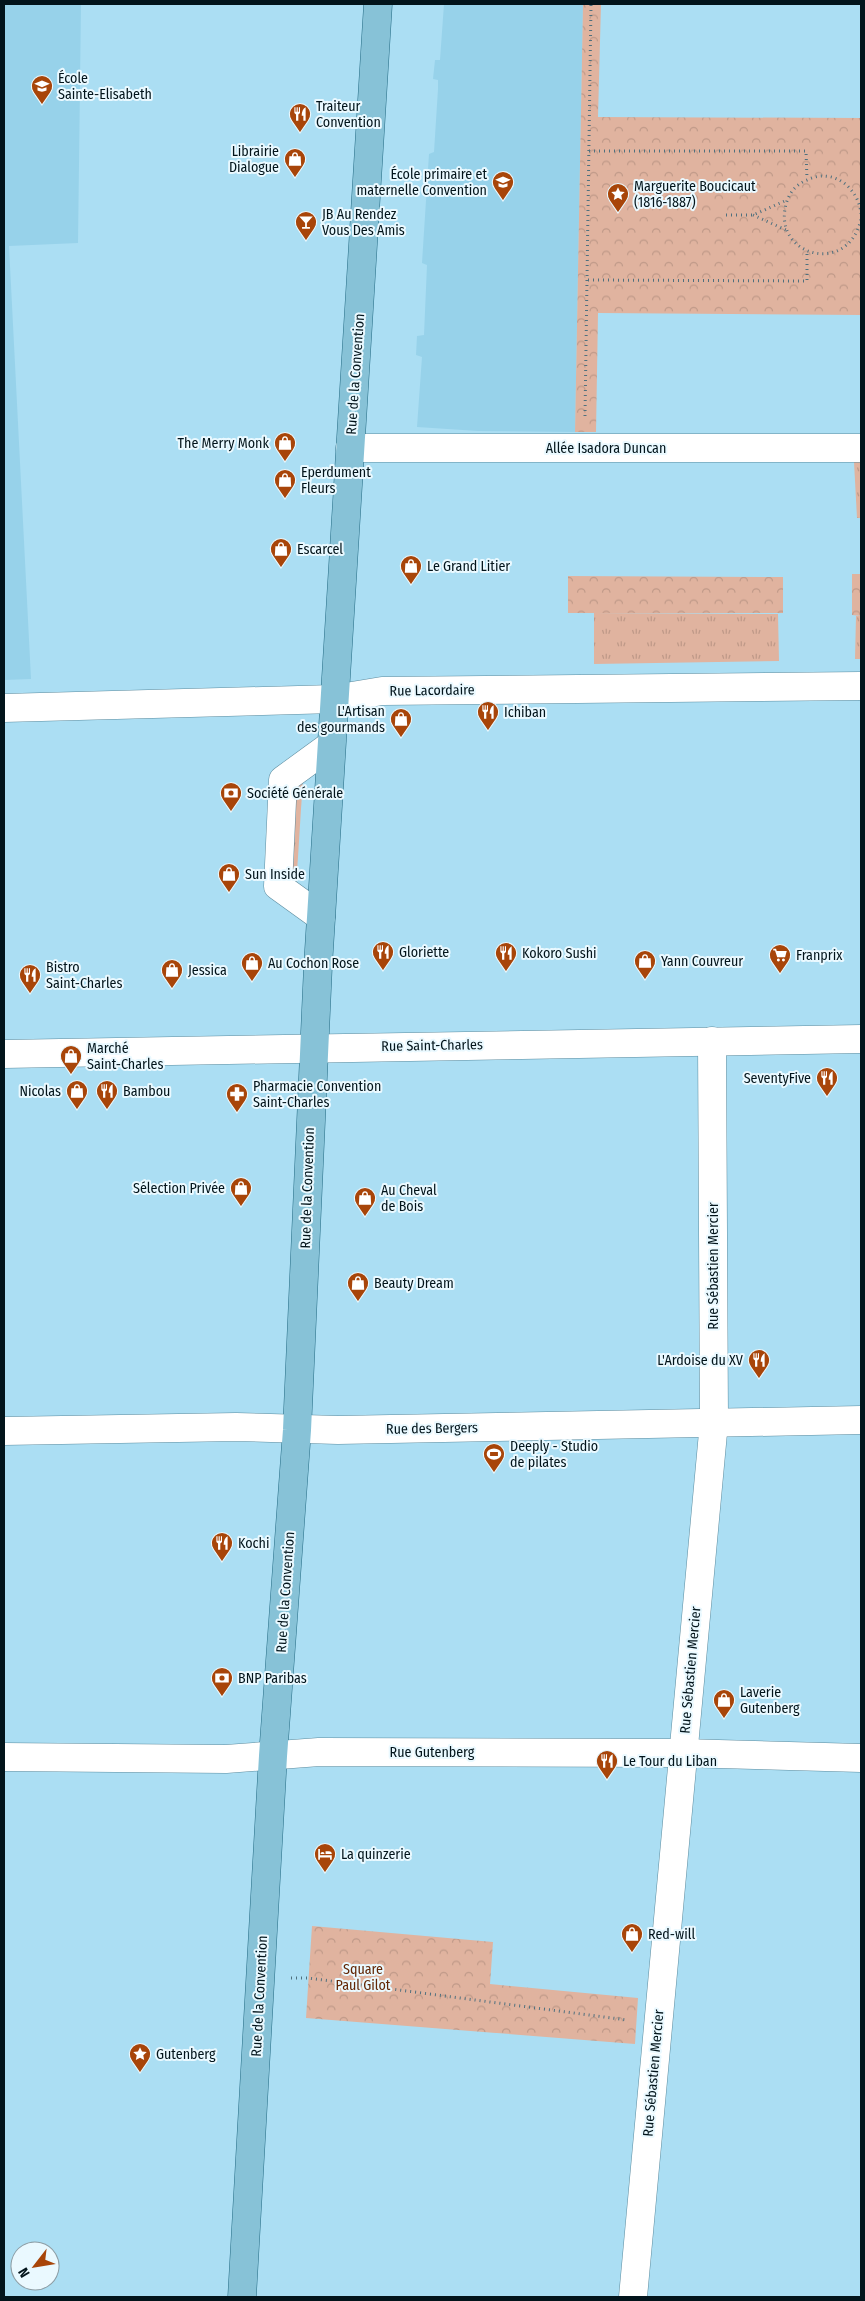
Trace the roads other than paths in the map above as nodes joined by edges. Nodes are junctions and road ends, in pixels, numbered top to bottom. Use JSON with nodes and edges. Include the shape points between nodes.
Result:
{"nodes":[{"id":1,"x":378,"y":4,"type":"edge"},
{"id":2,"x":350,"y":448,"type":"junction"},
{"id":3,"x":861,"y":448,"type":"edge"},
{"id":4,"x":861,"y":686,"type":"edge"},
{"id":5,"x":334,"y":699,"type":"junction"},
{"id":6,"x":4,"y":708,"type":"edge"},
{"id":7,"x":331,"y":745,"type":"junction"},
{"id":8,"x":321,"y":916,"type":"junction"},
{"id":9,"x":861,"y":1039,"type":"edge"},
{"id":10,"x":712,"y":1041,"type":"junction"},
{"id":11,"x":313,"y":1047,"type":"junction"},
{"id":12,"x":4,"y":1054,"type":"edge"},
{"id":13,"x":861,"y":1420,"type":"edge"},
{"id":14,"x":714,"y":1422,"type":"junction"},
{"id":15,"x":297,"y":1430,"type":"junction"},
{"id":16,"x":4,"y":1431,"type":"edge"},
{"id":17,"x":682,"y":1753,"type":"junction"},
{"id":18,"x":273,"y":1756,"type":"junction"},
{"id":19,"x":4,"y":1757,"type":"edge"},
{"id":20,"x":861,"y":1758,"type":"edge"},
{"id":21,"x":242,"y":2297,"type":"edge"},
{"id":22,"x":633,"y":2297,"type":"edge"}],
"edges":[{"from":1,"to":2,"type":"main road","name":"Rue de la Convention"},
{"from":2,"to":3,"type":"street","name":"Allée Isadora Duncan"},
{"from":2,"to":5,"type":"main road","name":"Rue de la Convention"},
{"from":4,"to":5,"type":"street","name":"Rue Lacordaire","via":[[382,691]]},
{"from":5,"to":6,"type":"street","name":"Rue Lacordaire"},
{"from":5,"to":7,"type":"main road","name":"Rue de la Convention"},
{"from":7,"to":8,"type":"main road","name":"Rue de la Convention"},
{"from":7,"to":8,"type":"street","via":[[283,780],[278,886]]},
{"from":8,"to":11,"type":"main road","name":"Rue de la Convention"},
{"from":9,"to":10,"type":"street","name":"Rue Saint-Charles"},
{"from":10,"to":11,"type":"street","name":"Rue Saint-Charles"},
{"from":10,"to":14,"type":"street","name":"Rue Sébastien Mercier"},
{"from":11,"to":12,"type":"street","name":"Rue Saint-Charles"},
{"from":11,"to":15,"type":"main road","name":"Rue de la Convention"},
{"from":13,"to":14,"type":"street","name":"Rue des Bergers"},
{"from":14,"to":15,"type":"street","name":"Rue des Bergers"},
{"from":14,"to":17,"type":"street","name":"Rue Sébastien Mercier"},
{"from":15,"to":16,"type":"street","name":"Rue des Bergers","via":[[236,1427]]},
{"from":15,"to":18,"type":"main road","name":"Rue de la Convention"},
{"from":17,"to":18,"type":"street","name":"Rue Gutenberg","via":[[319,1752]]},
{"from":17,"to":20,"type":"street","name":"Rue Gutenberg"},
{"from":17,"to":22,"type":"street","name":"Rue Sébastien Mercier"},
{"from":18,"to":19,"type":"street","name":"Rue Gutenberg","via":[[226,1759]]},
{"from":18,"to":21,"type":"main road","name":"Rue de la Convention"}]}
